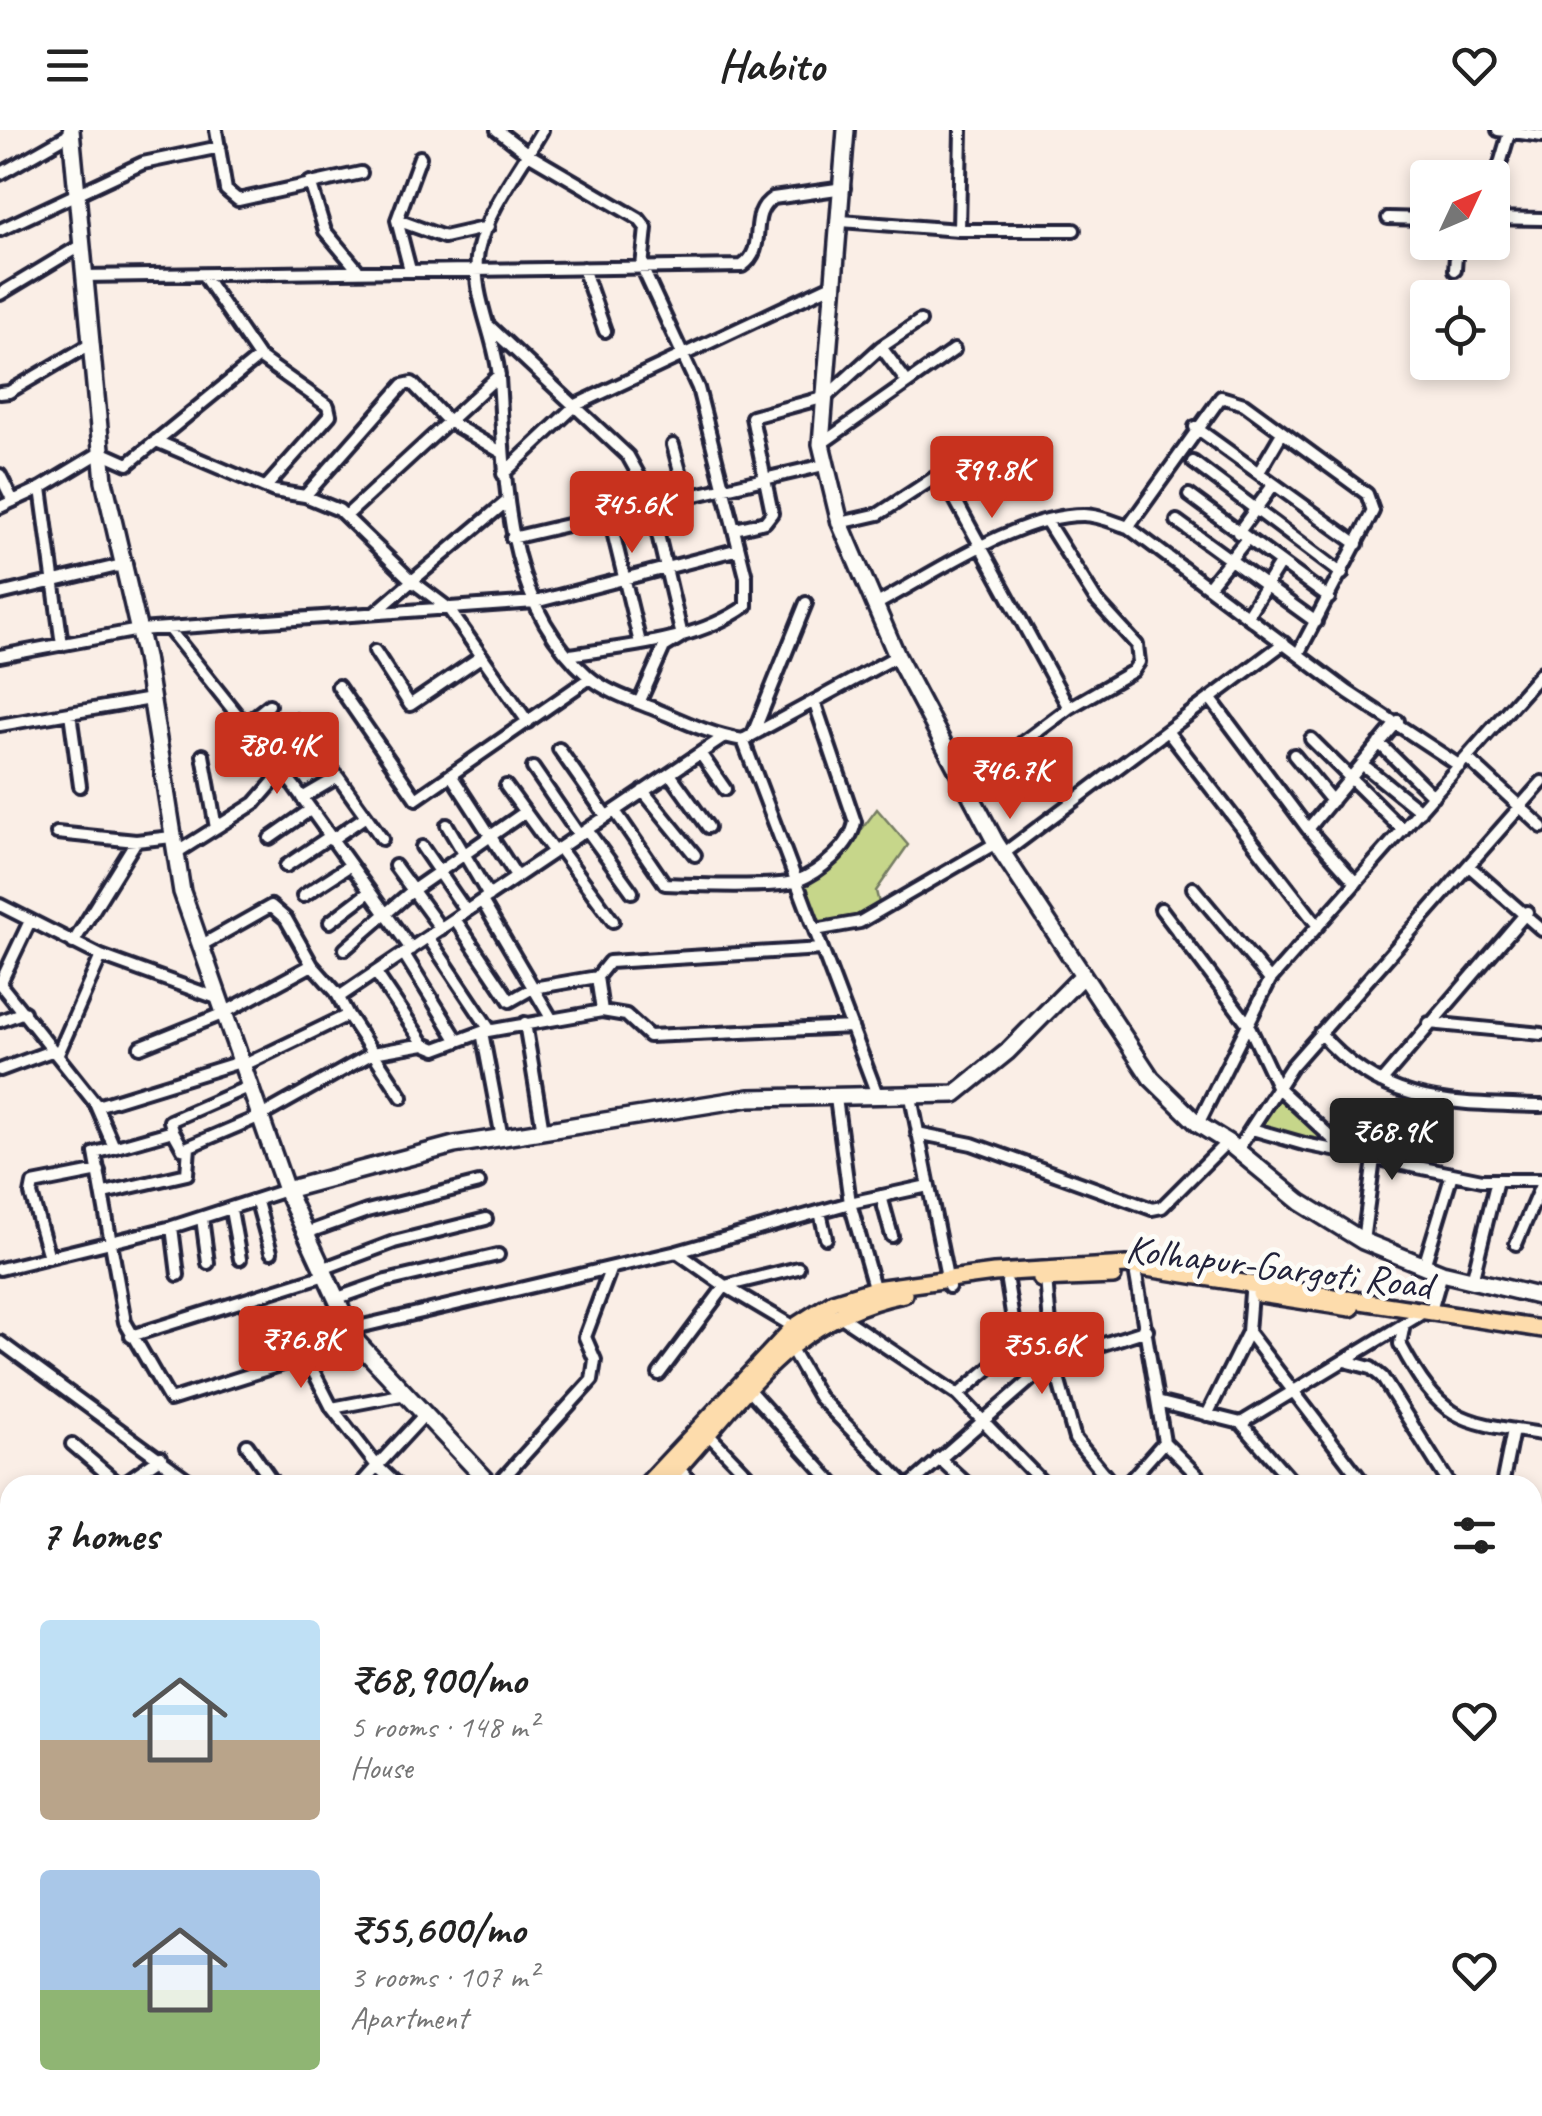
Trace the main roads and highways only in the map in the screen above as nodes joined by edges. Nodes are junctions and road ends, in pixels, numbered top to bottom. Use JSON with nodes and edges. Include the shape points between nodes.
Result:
{"nodes":[{"id":1,"x":948,"y":1283,"type":"junction"},
{"id":2,"x":876,"y":1294,"type":"junction"},
{"id":3,"x":1426,"y":1314,"type":"junction"},
{"id":4,"x":1542,"y":1328,"type":"edge"},
{"id":5,"x":799,"y":1330,"type":"junction"},
{"id":6,"x":1542,"y":1339,"type":"edge"},
{"id":7,"x":656,"y":1475,"type":"edge"},
{"id":8,"x":671,"y":1475,"type":"edge"}],
"edges":[{"from":1,"to":2,"type":"main road"},
{"from":1,"to":3,"type":"main road","name":"Kolhapur-Gargoti Road","via":[[1136,1275]]},
{"from":1,"to":3,"type":"main road","via":[[1126,1265]]},
{"from":2,"to":5,"type":"main road"},
{"from":2,"to":5,"type":"main road","via":[[833,1302]]},
{"from":3,"to":4,"type":"main road"},
{"from":3,"to":6,"type":"main road","name":"Kolhapur-Gargoti Road"},
{"from":5,"to":7,"type":"main road"},
{"from":5,"to":8,"type":"main road"}]}
